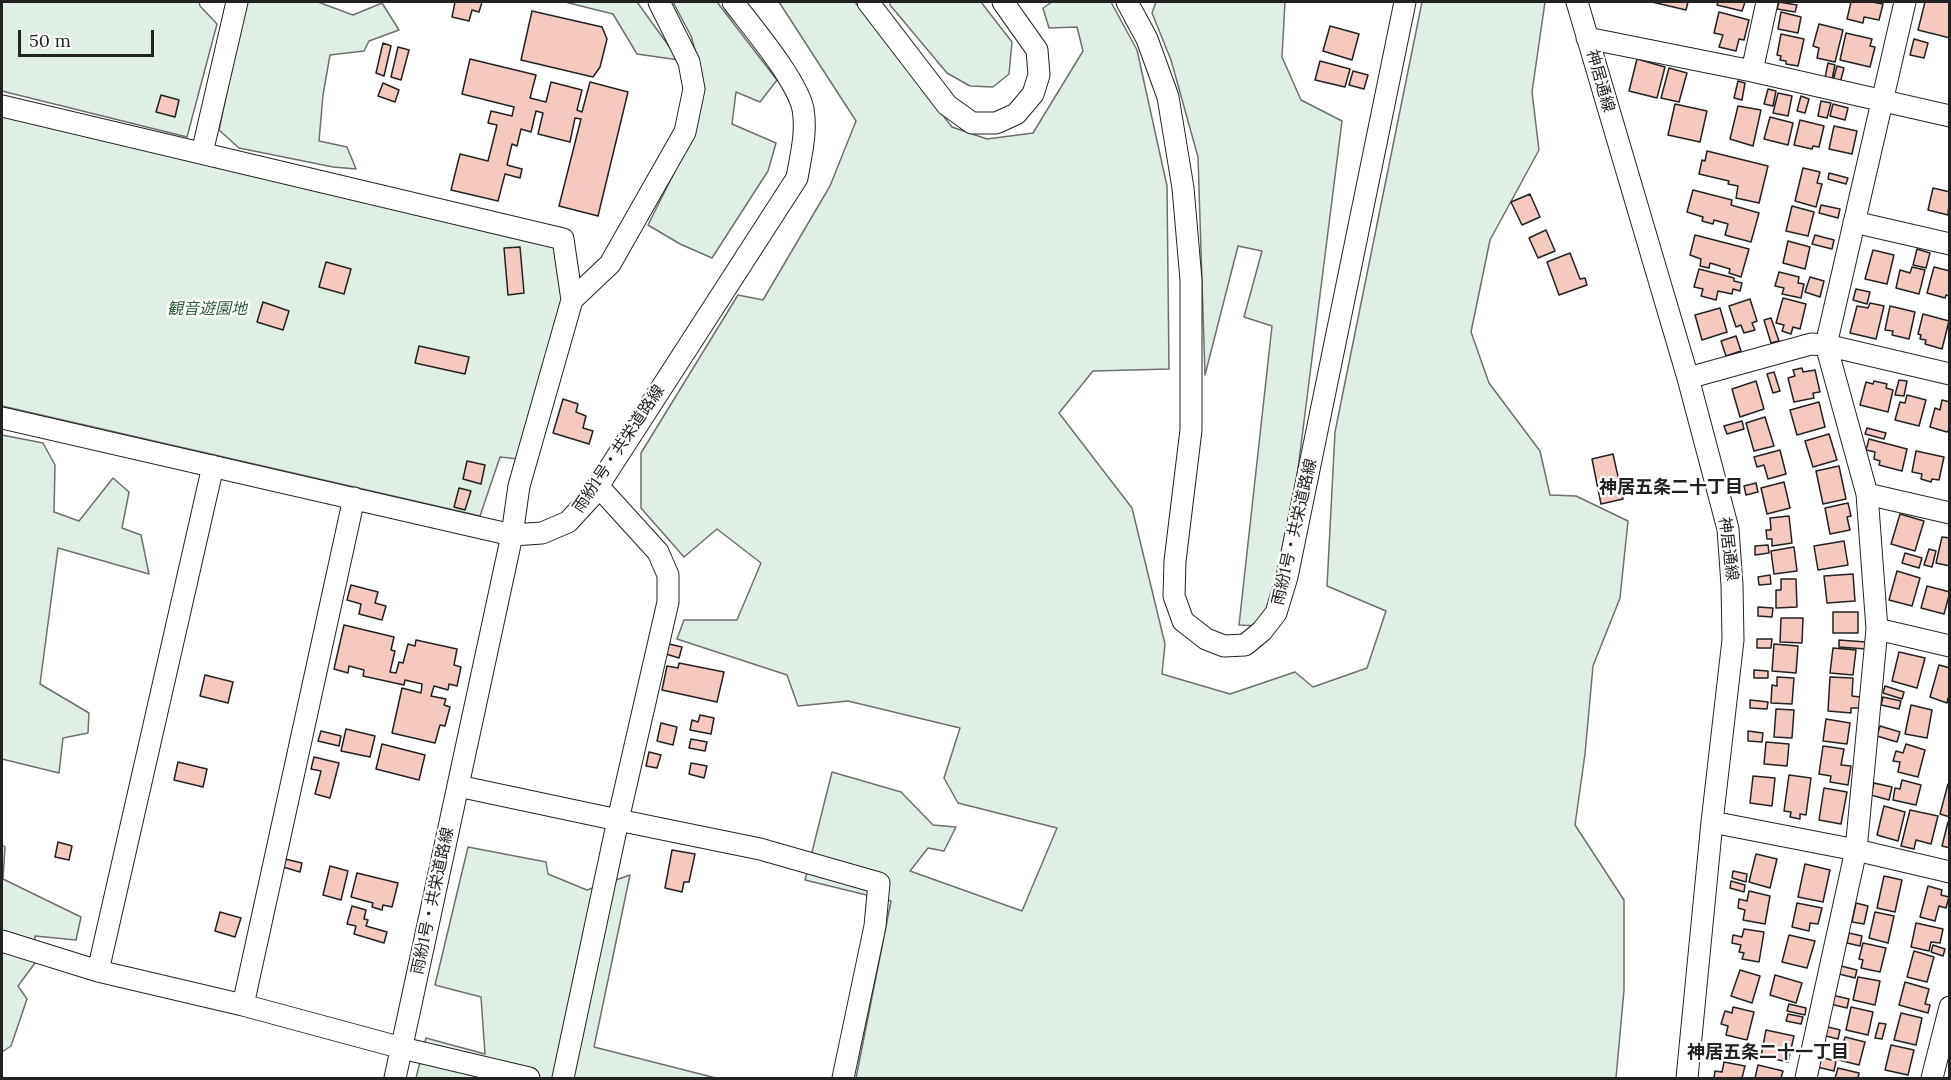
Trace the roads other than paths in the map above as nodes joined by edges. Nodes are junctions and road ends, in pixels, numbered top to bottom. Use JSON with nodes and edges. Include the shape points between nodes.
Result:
{"nodes":[{"id":1,"x":237,"y":2,"type":"edge"},
{"id":2,"x":659,"y":2,"type":"edge"},
{"id":3,"x":734,"y":2,"type":"edge"},
{"id":4,"x":868,"y":2,"type":"edge"},
{"id":5,"x":1003,"y":2,"type":"edge"},
{"id":6,"x":1128,"y":2,"type":"edge"},
{"id":7,"x":1406,"y":2,"type":"edge"},
{"id":8,"x":1577,"y":2,"type":"edge"},
{"id":9,"x":1767,"y":2,"type":"edge"},
{"id":10,"x":1905,"y":2,"type":"edge"},
{"id":11,"x":1587,"y":38,"type":"junction"},
{"id":12,"x":1752,"y":72,"type":"junction"},
{"id":13,"x":1882,"y":101,"type":"junction"},
{"id":14,"x":2,"y":106,"type":"edge"},
{"id":15,"x":1950,"y":116,"type":"edge"},
{"id":16,"x":202,"y":153,"type":"junction"},
{"id":17,"x":1854,"y":222,"type":"junction"},
{"id":18,"x":1950,"y":244,"type":"edge"},
{"id":19,"x":572,"y":300,"type":"junction"},
{"id":20,"x":1826,"y":345,"type":"junction"},
{"id":21,"x":1950,"y":374,"type":"edge"},
{"id":22,"x":1688,"y":378,"type":"junction"},
{"id":23,"x":2,"y":418,"type":"edge"},
{"id":24,"x":213,"y":466,"type":"junction"},
{"id":25,"x":598,"y":486,"type":"junction"},
{"id":26,"x":1866,"y":494,"type":"junction"},
{"id":27,"x":354,"y":498,"type":"junction"},
{"id":28,"x":1950,"y":513,"type":"edge"},
{"id":29,"x":512,"y":535,"type":"junction"},
{"id":30,"x":1877,"y":629,"type":"junction"},
{"id":31,"x":1950,"y":646,"type":"edge"},
{"id":32,"x":458,"y":786,"type":"junction"},
{"id":33,"x":618,"y":820,"type":"junction"},
{"id":34,"x":1712,"y":822,"type":"junction"},
{"id":35,"x":1856,"y":850,"type":"junction"},
{"id":36,"x":1950,"y":872,"type":"edge"},
{"id":37,"x":2,"y":941,"type":"edge"},
{"id":38,"x":98,"y":971,"type":"junction"},
{"id":39,"x":243,"y":1005,"type":"junction"},
{"id":40,"x":1950,"y":1007,"type":"edge"},
{"id":41,"x":402,"y":1048,"type":"junction"},
{"id":42,"x":395,"y":1078,"type":"edge"},
{"id":43,"x":529,"y":1078,"type":"edge"},
{"id":44,"x":563,"y":1078,"type":"edge"},
{"id":45,"x":843,"y":1078,"type":"edge"},
{"id":46,"x":1687,"y":1078,"type":"edge"},
{"id":47,"x":1806,"y":1078,"type":"edge"},
{"id":48,"x":1932,"y":1078,"type":"edge"}],
"edges":[{"from":1,"to":16,"type":"street"},
{"from":2,"to":19,"type":"street","via":[[689,62],[694,89],[685,132],[610,264]]},
{"from":3,"to":25,"type":"street","name":"雨紛1号・共栄道路線","via":[[790,79],[803,108],[805,131],[797,178]]},
{"from":4,"to":5,"type":"street","via":[[947,105],[972,123],[996,123],[1016,114],[1033,94],[1039,75],[1037,50]]},
{"from":6,"to":7,"type":"street","name":"雨紛1号・共栄道路線","via":[[1147,39],[1168,97],[1183,188],[1191,280],[1191,430],[1174,596],[1183,621],[1206,639],[1224,646],[1245,645],[1262,631],[1276,613],[1287,577]]},
{"from":8,"to":11,"type":"street","name":"神居通線"},
{"from":9,"to":12,"type":"street"},
{"from":10,"to":13,"type":"street"},
{"from":11,"to":12,"type":"street"},
{"from":11,"to":22,"type":"street","name":"神居通線"},
{"from":12,"to":13,"type":"street"},
{"from":13,"to":15,"type":"street"},
{"from":13,"to":17,"type":"street"},
{"from":14,"to":16,"type":"street"},
{"from":16,"to":19,"type":"street","via":[[563,238]]},
{"from":17,"to":18,"type":"street"},
{"from":17,"to":20,"type":"street"},
{"from":19,"to":29,"type":"street","via":[[519,486]]},
{"from":20,"to":21,"type":"street"},
{"from":20,"to":22,"type":"street","via":[[1810,344]]},
{"from":20,"to":26,"type":"street"},
{"from":22,"to":34,"type":"street","name":"神居通線","via":[[1728,530],[1732,585],[1733,640]]},
{"from":23,"to":24,"type":"street"},
{"from":24,"to":27,"type":"street"},
{"from":24,"to":38,"type":"street"},
{"from":25,"to":29,"type":"street","name":"雨紛1号・共栄道路線","via":[[568,522],[542,534]]},
{"from":25,"to":33,"type":"street","via":[[658,552],[668,575],[668,602]]},
{"from":26,"to":28,"type":"street"},
{"from":26,"to":30,"type":"street"},
{"from":27,"to":29,"type":"street"},
{"from":27,"to":39,"type":"street"},
{"from":29,"to":32,"type":"street","name":"雨紛1号・共栄道路線"},
{"from":30,"to":31,"type":"street"},
{"from":30,"to":35,"type":"street"},
{"from":32,"to":33,"type":"street"},
{"from":32,"to":41,"type":"street","name":"雨紛1号・共栄道路線"},
{"from":33,"to":44,"type":"street"},
{"from":33,"to":45,"type":"street","via":[[760,849],[879,884],[875,926]]},
{"from":34,"to":35,"type":"street"},
{"from":34,"to":46,"type":"street","name":"神居通線"},
{"from":35,"to":36,"type":"street"},
{"from":35,"to":47,"type":"street"},
{"from":37,"to":38,"type":"street"},
{"from":38,"to":39,"type":"street"},
{"from":39,"to":41,"type":"street"},
{"from":40,"to":48,"type":"street"},
{"from":41,"to":42,"type":"street","name":"雨紛1号・共栄道路線"},
{"from":41,"to":43,"type":"street"}]}
